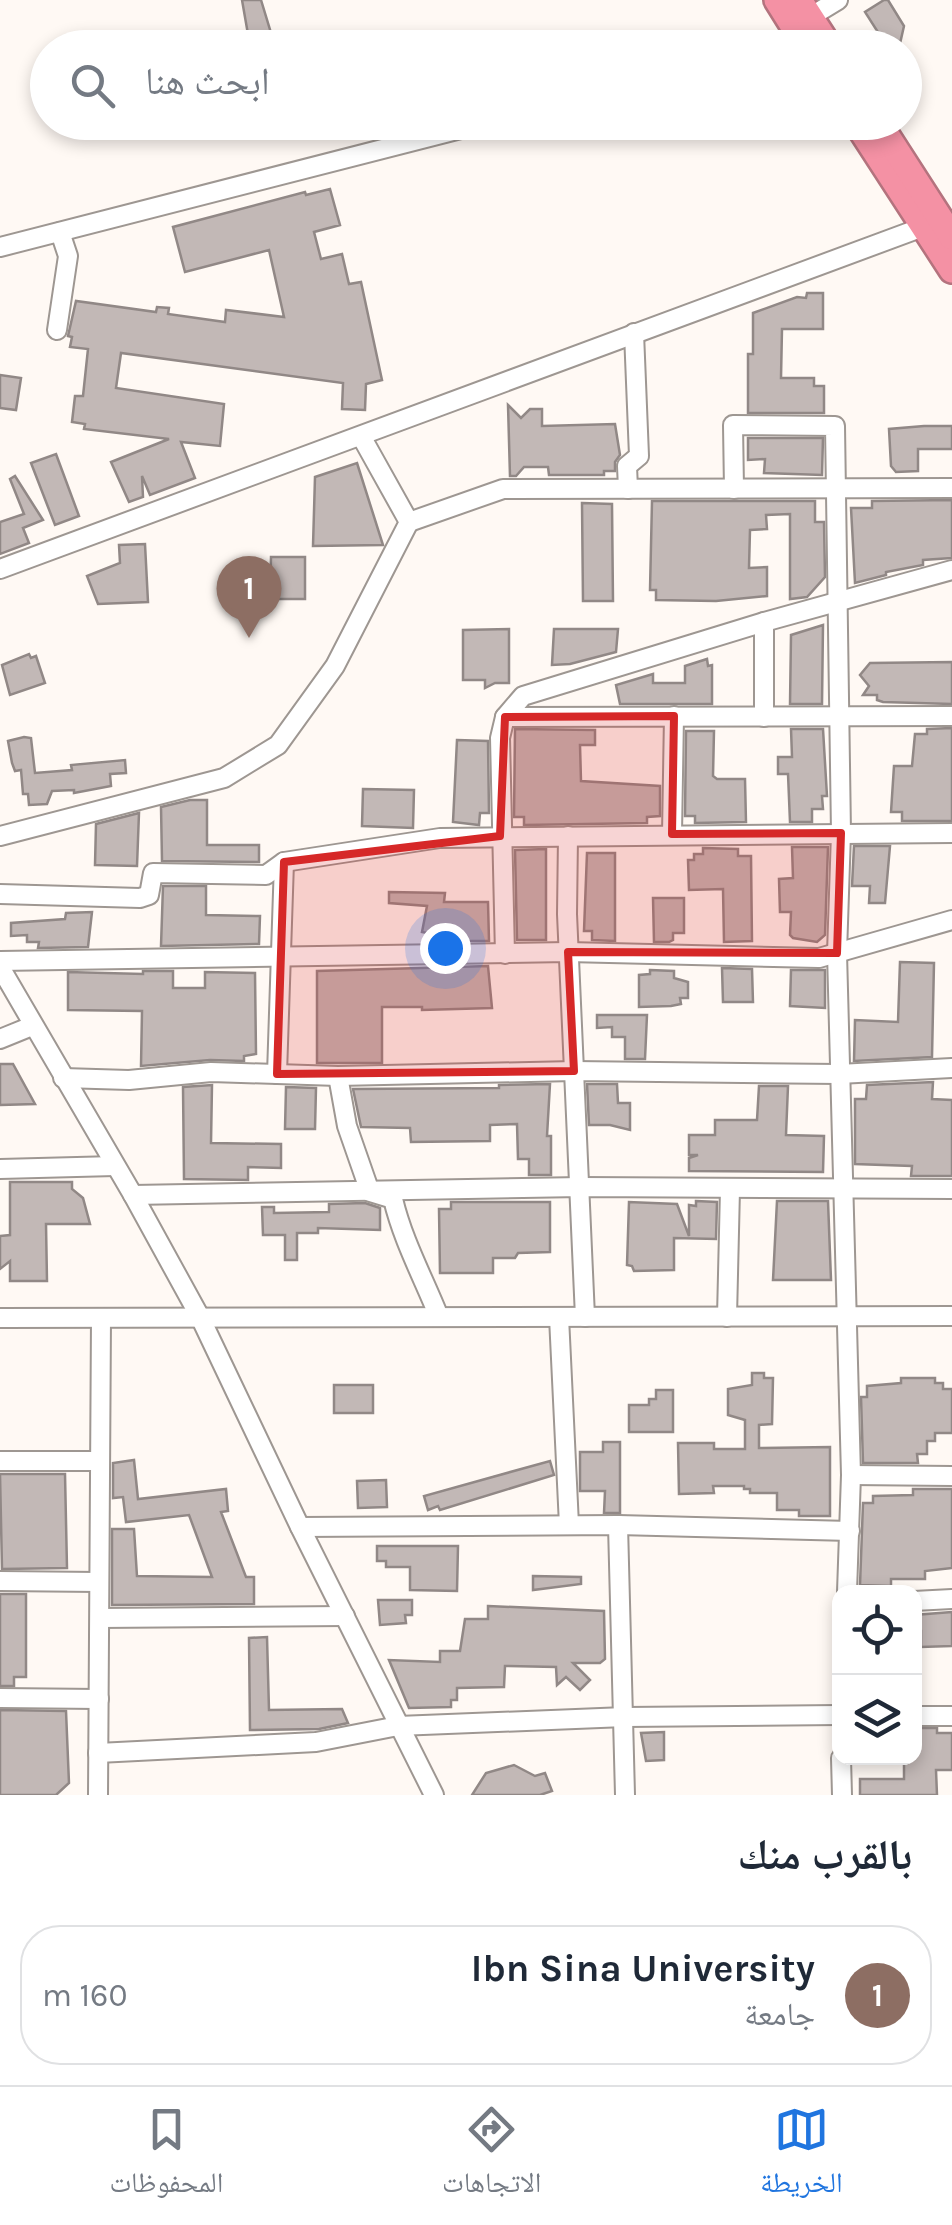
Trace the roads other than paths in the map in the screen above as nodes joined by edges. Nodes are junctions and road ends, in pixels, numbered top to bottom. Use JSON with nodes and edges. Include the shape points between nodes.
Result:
{"nodes":[{"id":1,"x":777,"y":0,"type":"edge"},
{"id":2,"x":838,"y":0,"type":"edge"},
{"id":3,"x":804,"y":26,"type":"edge"},
{"id":4,"x":418,"y":140,"type":"edge"},
{"id":5,"x":868,"y":140,"type":"edge"},
{"id":6,"x":890,"y":140,"type":"edge"},
{"id":7,"x":924,"y":226,"type":"junction"},
{"id":8,"x":60,"y":232,"type":"junction"},
{"id":9,"x":952,"y":237,"type":"edge"},
{"id":10,"x":0,"y":247,"type":"edge"},
{"id":11,"x":952,"y":270,"type":"edge"},
{"id":12,"x":58,"y":330,"type":"dead end"},
{"id":13,"x":634,"y":334,"type":"junction"},
{"id":14,"x":361,"y":436,"type":"junction"},
{"id":15,"x":952,"y":488,"type":"edge"},
{"id":16,"x":628,"y":489,"type":"junction"},
{"id":17,"x":834,"y":489,"type":"junction"},
{"id":18,"x":734,"y":490,"type":"junction"},
{"id":19,"x":409,"y":522,"type":"junction"},
{"id":20,"x":0,"y":569,"type":"edge"},
{"id":21,"x":952,"y":570,"type":"edge"},
{"id":22,"x":835,"y":603,"type":"junction"},
{"id":23,"x":764,"y":622,"type":"junction"},
{"id":24,"x":674,"y":716,"type":"junction"},
{"id":25,"x":840,"y":716,"type":"junction"},
{"id":26,"x":952,"y":716,"type":"edge"},
{"id":27,"x":505,"y":717,"type":"junction"},
{"id":28,"x":764,"y":717,"type":"junction"},
{"id":29,"x":841,"y":833,"type":"junction"},
{"id":30,"x":952,"y":833,"type":"edge"},
{"id":31,"x":672,"y":834,"type":"junction"},
{"id":32,"x":0,"y":836,"type":"edge"},
{"id":33,"x":500,"y":836,"type":"junction"},
{"id":34,"x":568,"y":836,"type":"junction"},
{"id":35,"x":284,"y":862,"type":"junction"},
{"id":36,"x":0,"y":894,"type":"edge"},
{"id":37,"x":952,"y":920,"type":"edge"},
{"id":38,"x":568,"y":952,"type":"junction"},
{"id":39,"x":836,"y":953,"type":"junction"},
{"id":40,"x":504,"y":954,"type":"junction"},
{"id":41,"x":279,"y":956,"type":"junction"},
{"id":42,"x":0,"y":964,"type":"edge"},
{"id":43,"x":32,"y":1026,"type":"junction"},
{"id":44,"x":0,"y":1039,"type":"edge"},
{"id":45,"x":952,"y":1068,"type":"edge"},
{"id":46,"x":574,"y":1071,"type":"junction"},
{"id":47,"x":277,"y":1074,"type":"junction"},
{"id":48,"x":839,"y":1074,"type":"junction"},
{"id":49,"x":338,"y":1076,"type":"junction"},
{"id":50,"x":63,"y":1078,"type":"junction"},
{"id":51,"x":115,"y":1166,"type":"junction"},
{"id":52,"x":0,"y":1169,"type":"edge"},
{"id":53,"x":581,"y":1188,"type":"junction"},
{"id":54,"x":952,"y":1188,"type":"edge"},
{"id":55,"x":730,"y":1189,"type":"junction"},
{"id":56,"x":842,"y":1190,"type":"junction"},
{"id":57,"x":370,"y":1192,"type":"junction"},
{"id":58,"x":133,"y":1195,"type":"junction"},
{"id":59,"x":952,"y":1316,"type":"edge"},
{"id":60,"x":200,"y":1317,"type":"junction"},
{"id":61,"x":439,"y":1317,"type":"junction"},
{"id":62,"x":559,"y":1317,"type":"junction"},
{"id":63,"x":727,"y":1317,"type":"junction"},
{"id":64,"x":0,"y":1318,"type":"edge"},
{"id":65,"x":101,"y":1318,"type":"junction"},
{"id":66,"x":584,"y":1318,"type":"junction"},
{"id":67,"x":848,"y":1318,"type":"junction"},
{"id":68,"x":0,"y":1461,"type":"edge"},
{"id":69,"x":100,"y":1461,"type":"junction"},
{"id":70,"x":851,"y":1476,"type":"junction"},
{"id":71,"x":952,"y":1476,"type":"edge"},
{"id":72,"x":618,"y":1525,"type":"junction"},
{"id":73,"x":300,"y":1526,"type":"junction"},
{"id":74,"x":569,"y":1526,"type":"junction"},
{"id":75,"x":850,"y":1531,"type":"junction"},
{"id":76,"x":0,"y":1581,"type":"edge"},
{"id":77,"x":98,"y":1582,"type":"junction"},
{"id":78,"x":847,"y":1585,"type":"edge"},
{"id":79,"x":952,"y":1599,"type":"edge"},
{"id":80,"x":922,"y":1601,"type":"edge"},
{"id":81,"x":345,"y":1616,"type":"junction"},
{"id":82,"x":100,"y":1618,"type":"junction"},
{"id":83,"x":0,"y":1698,"type":"edge"},
{"id":84,"x":99,"y":1698,"type":"junction"},
{"id":85,"x":832,"y":1716,"type":"edge"},
{"id":86,"x":922,"y":1716,"type":"edge"},
{"id":87,"x":952,"y":1716,"type":"edge"},
{"id":88,"x":625,"y":1717,"type":"junction"},
{"id":89,"x":398,"y":1726,"type":"junction"},
{"id":90,"x":98,"y":1752,"type":"junction"},
{"id":91,"x":841,"y":1765,"type":"edge"},
{"id":92,"x":98,"y":1795,"type":"edge"},
{"id":93,"x":434,"y":1795,"type":"edge"},
{"id":94,"x":625,"y":1795,"type":"edge"},
{"id":95,"x":842,"y":1795,"type":"edge"}],
"edges":[{"from":1,"to":3,"type":"highway"},
{"from":2,"to":3,"type":"street"},
{"from":4,"to":8,"type":"street"},
{"from":5,"to":7,"type":"highway"},
{"from":6,"to":9,"type":"highway"},
{"from":7,"to":11,"type":"highway"},
{"from":7,"to":13,"type":"street"},
{"from":8,"to":10,"type":"street"},
{"from":8,"to":12,"type":"street","via":[[68,256]]},
{"from":13,"to":14,"type":"street"},
{"from":13,"to":16,"type":"street","via":[[638,456],[627,466]]},
{"from":14,"to":19,"type":"street"},
{"from":14,"to":20,"type":"street"},
{"from":15,"to":17,"type":"street"},
{"from":16,"to":18,"type":"street"},
{"from":16,"to":19,"type":"street","via":[[504,489]]},
{"from":17,"to":18,"type":"street"},
{"from":17,"to":18,"type":"street","via":[[834,426],[733,425]]},
{"from":17,"to":22,"type":"street"},
{"from":19,"to":32,"type":"street","via":[[336,666],[278,745],[224,778]]},
{"from":21,"to":22,"type":"street"},
{"from":22,"to":23,"type":"street"},
{"from":22,"to":25,"type":"street"},
{"from":23,"to":27,"type":"street","via":[[523,696]]},
{"from":23,"to":28,"type":"street"},
{"from":24,"to":27,"type":"street"},
{"from":24,"to":28,"type":"street"},
{"from":24,"to":31,"type":"street"},
{"from":25,"to":26,"type":"street"},
{"from":25,"to":28,"type":"street"},
{"from":25,"to":29,"type":"street"},
{"from":27,"to":33,"type":"street"},
{"from":29,"to":30,"type":"street"},
{"from":29,"to":31,"type":"street"},
{"from":29,"to":39,"type":"street"},
{"from":31,"to":34,"type":"street"},
{"from":33,"to":34,"type":"street"},
{"from":33,"to":35,"type":"street","via":[[405,842]]},
{"from":33,"to":40,"type":"street"},
{"from":34,"to":38,"type":"street"},
{"from":35,"to":36,"type":"street","via":[[266,876],[153,872],[149,894],[140,898]]},
{"from":35,"to":41,"type":"street"},
{"from":37,"to":39,"type":"street"},
{"from":38,"to":39,"type":"street","via":[[784,958]]},
{"from":38,"to":40,"type":"street"},
{"from":38,"to":46,"type":"street"},
{"from":39,"to":48,"type":"street"},
{"from":40,"to":41,"type":"street"},
{"from":41,"to":42,"type":"street"},
{"from":41,"to":47,"type":"street"},
{"from":42,"to":43,"type":"street"},
{"from":43,"to":44,"type":"street"},
{"from":43,"to":50,"type":"street"},
{"from":45,"to":48,"type":"street"},
{"from":46,"to":48,"type":"street"},
{"from":46,"to":49,"type":"street"},
{"from":46,"to":53,"type":"street"},
{"from":47,"to":49,"type":"street"},
{"from":47,"to":50,"type":"street"},
{"from":48,"to":56,"type":"street"},
{"from":49,"to":57,"type":"street"},
{"from":50,"to":51,"type":"street"},
{"from":51,"to":52,"type":"street"},
{"from":51,"to":58,"type":"street"},
{"from":53,"to":55,"type":"street"},
{"from":53,"to":57,"type":"street"},
{"from":53,"to":66,"type":"street"},
{"from":54,"to":56,"type":"street"},
{"from":55,"to":56,"type":"street"},
{"from":55,"to":63,"type":"street"},
{"from":56,"to":67,"type":"street"},
{"from":57,"to":58,"type":"street"},
{"from":57,"to":61,"type":"street","via":[[393,1199],[402,1236]]},
{"from":58,"to":60,"type":"street"},
{"from":59,"to":67,"type":"street"},
{"from":60,"to":61,"type":"street"},
{"from":60,"to":65,"type":"street"},
{"from":60,"to":73,"type":"street"},
{"from":61,"to":62,"type":"street"},
{"from":62,"to":66,"type":"street"},
{"from":62,"to":74,"type":"street"},
{"from":63,"to":66,"type":"street"},
{"from":63,"to":67,"type":"street"},
{"from":64,"to":65,"type":"street"},
{"from":65,"to":69,"type":"street"},
{"from":67,"to":70,"type":"street"},
{"from":68,"to":69,"type":"street"},
{"from":69,"to":77,"type":"street"},
{"from":70,"to":71,"type":"street"},
{"from":70,"to":75,"type":"street"},
{"from":72,"to":74,"type":"street"},
{"from":72,"to":75,"type":"street"},
{"from":72,"to":88,"type":"street"},
{"from":73,"to":74,"type":"street"},
{"from":73,"to":81,"type":"street"},
{"from":75,"to":78,"type":"street"},
{"from":76,"to":77,"type":"street"},
{"from":77,"to":82,"type":"street"},
{"from":79,"to":80,"type":"street"},
{"from":81,"to":82,"type":"street"},
{"from":81,"to":89,"type":"street"},
{"from":82,"to":84,"type":"street"},
{"from":83,"to":84,"type":"street"},
{"from":84,"to":90,"type":"street"},
{"from":85,"to":88,"type":"street"},
{"from":86,"to":87,"type":"street"},
{"from":88,"to":89,"type":"street"},
{"from":88,"to":94,"type":"street"},
{"from":89,"to":90,"type":"street","via":[[316,1742]]},
{"from":89,"to":93,"type":"street"},
{"from":90,"to":92,"type":"street"},
{"from":91,"to":95,"type":"street"}]}
